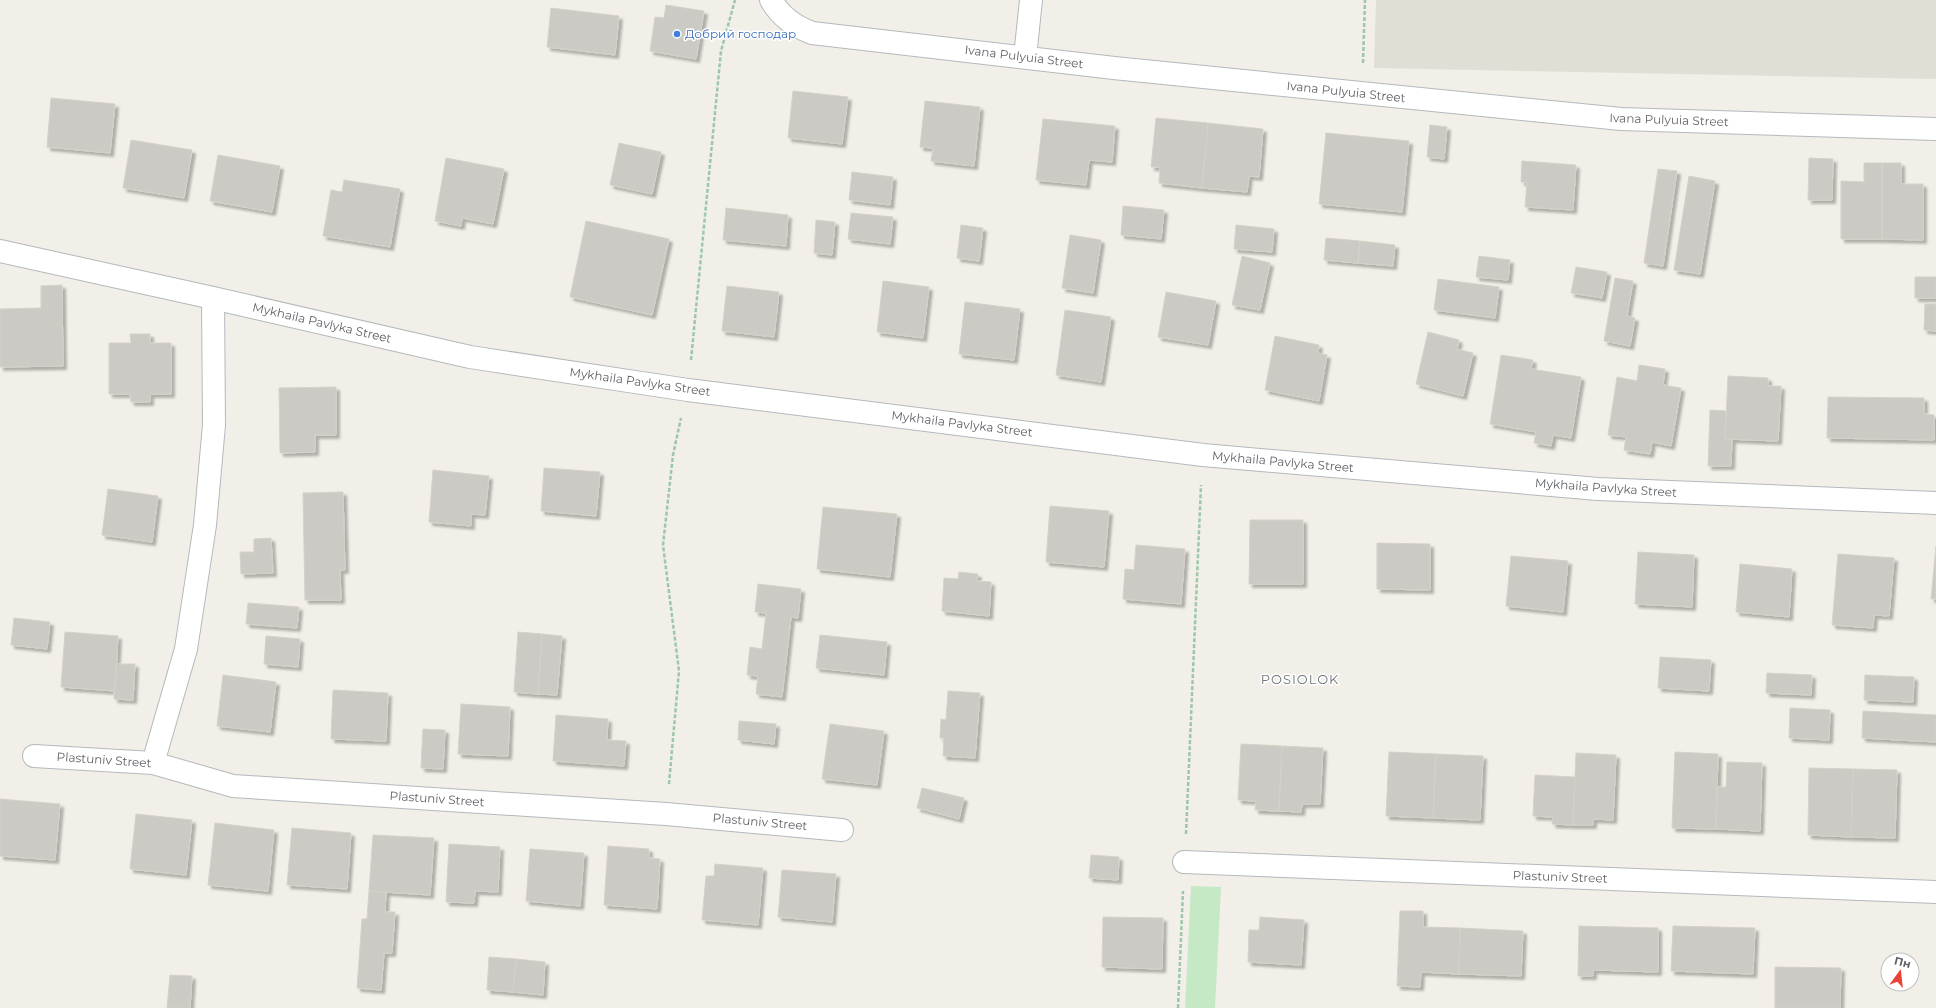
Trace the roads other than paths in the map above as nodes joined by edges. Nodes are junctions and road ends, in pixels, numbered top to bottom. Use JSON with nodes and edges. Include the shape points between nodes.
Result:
{"nodes":[{"id":1,"x":771,"y":0,"type":"edge"},
{"id":2,"x":1031,"y":0,"type":"edge"},
{"id":3,"x":1026,"y":57,"type":"junction"},
{"id":4,"x":1936,"y":129,"type":"edge"},
{"id":5,"x":0,"y":251,"type":"edge"},
{"id":6,"x":213,"y":298,"type":"junction"},
{"id":7,"x":1936,"y":503,"type":"edge"},
{"id":8,"x":34,"y":756,"type":"dead end"},
{"id":9,"x":153,"y":763,"type":"junction"},
{"id":10,"x":842,"y":830,"type":"dead end"},
{"id":11,"x":1184,"y":862,"type":"road end"},
{"id":12,"x":1936,"y":892,"type":"edge"}],
"edges":[{"from":1,"to":3,"type":"street","name":"Ivana Pulyuia Street","via":[[780,14],[795,26],[812,34]]},
{"from":2,"to":3,"type":"street"},
{"from":3,"to":4,"type":"street","name":"Ivana Pulyuia Street","via":[[1621,119]]},
{"from":5,"to":6,"type":"street","name":"Mykhaila Pavlyka Street"},
{"from":6,"to":7,"type":"street","name":"Mykhaila Pavlyka Street","via":[[470,357],[688,390],[1203,454],[1598,489]]},
{"from":6,"to":9,"type":"street","via":[[214,425],[205,525],[186,649]]},
{"from":8,"to":9,"type":"street","name":"Plastuniv Street"},
{"from":9,"to":10,"type":"street","name":"Plastuniv Street","via":[[233,786],[666,814]]},
{"from":11,"to":12,"type":"street","name":"Plastuniv Street"}]}
